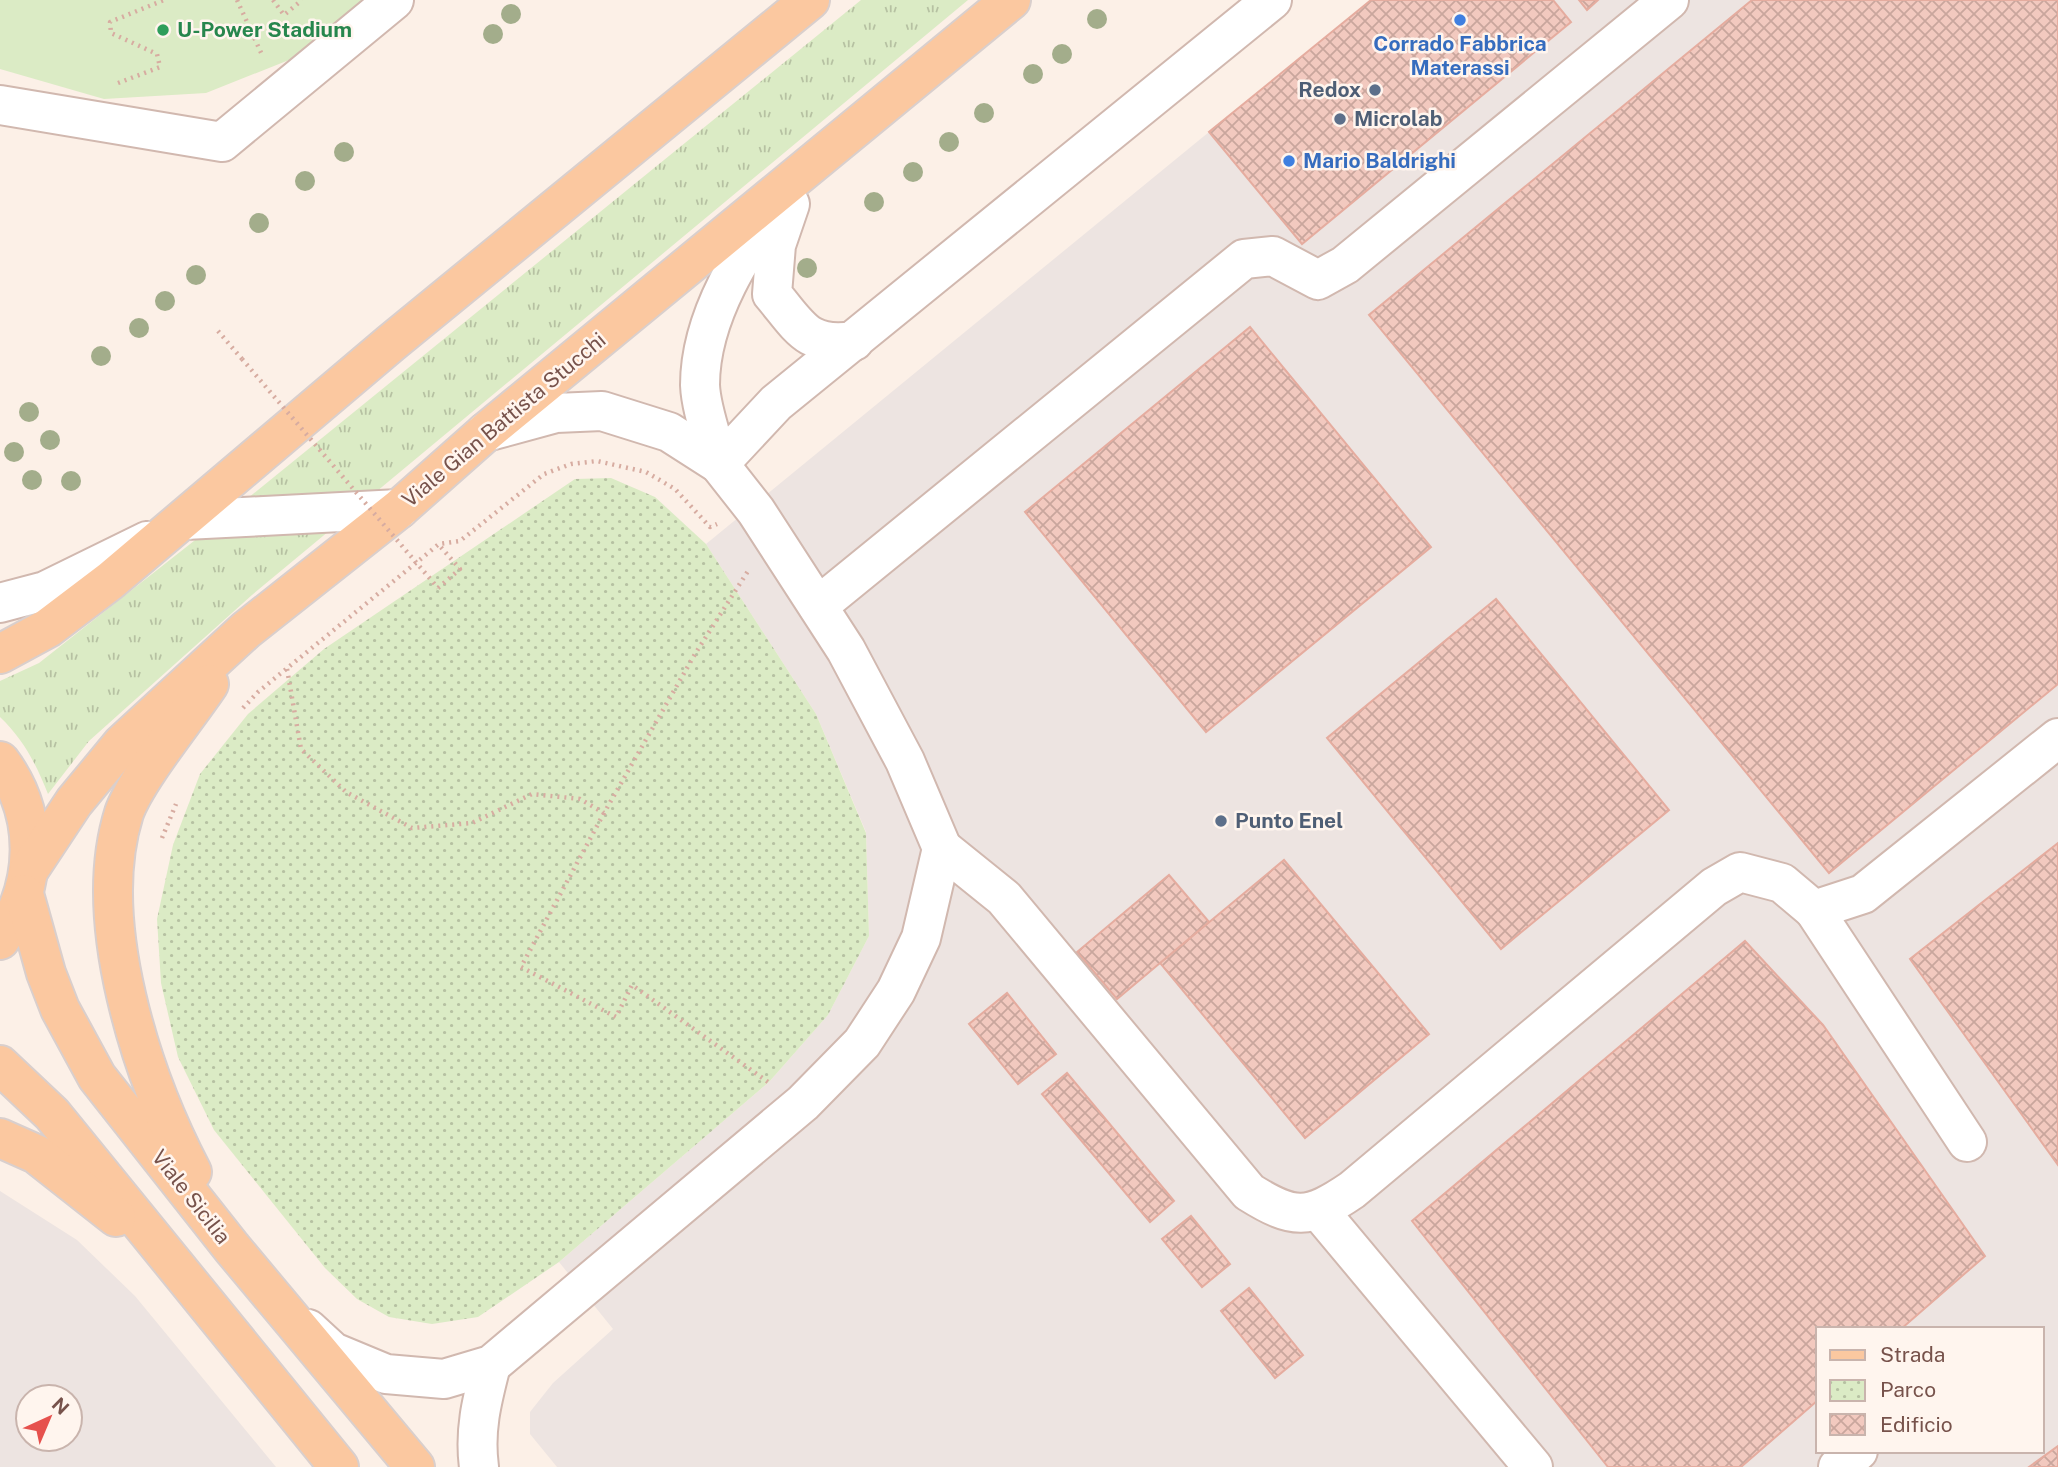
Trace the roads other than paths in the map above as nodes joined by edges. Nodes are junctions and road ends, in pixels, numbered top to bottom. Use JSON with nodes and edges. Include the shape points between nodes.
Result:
{"nodes":[{"id":1,"x":394,"y":0,"type":"edge"},
{"id":2,"x":810,"y":0,"type":"edge"},
{"id":3,"x":1011,"y":0,"type":"edge"},
{"id":4,"x":1272,"y":0,"type":"edge"},
{"id":5,"x":1669,"y":0,"type":"edge"},
{"id":6,"x":0,"y":104,"type":"edge"},
{"id":7,"x":801,"y":173,"type":"junction"},
{"id":8,"x":854,"y":341,"type":"junction"},
{"id":9,"x":486,"y":432,"type":"junction"},
{"id":10,"x":719,"y":464,"type":"junction"},
{"id":11,"x":399,"y":509,"type":"junction"},
{"id":12,"x":180,"y":524,"type":"junction"},
{"id":13,"x":0,"y":603,"type":"edge"},
{"id":14,"x":818,"y":606,"type":"junction"},
{"id":15,"x":246,"y":630,"type":"junction"},
{"id":16,"x":0,"y":654,"type":"edge"},
{"id":17,"x":2058,"y":738,"type":"edge"},
{"id":18,"x":0,"y":761,"type":"edge"},
{"id":19,"x":942,"y":848,"type":"junction"},
{"id":20,"x":26,"y":882,"type":"junction"},
{"id":21,"x":1814,"y":910,"type":"junction"},
{"id":22,"x":0,"y":940,"type":"edge"},
{"id":23,"x":0,"y":1065,"type":"edge"},
{"id":24,"x":0,"y":1138,"type":"edge"},
{"id":25,"x":1967,"y":1142,"type":"dead end"},
{"id":26,"x":1320,"y":1212,"type":"junction"},
{"id":27,"x":232,"y":1248,"type":"junction"},
{"id":28,"x":271,"y":1295,"type":"junction"},
{"id":29,"x":491,"y":1365,"type":"junction"},
{"id":30,"x":261,"y":1374,"type":"junction"},
{"id":31,"x":1856,"y":1453,"type":"edge"},
{"id":32,"x":339,"y":1467,"type":"edge"},
{"id":33,"x":415,"y":1467,"type":"edge"},
{"id":34,"x":479,"y":1467,"type":"edge"},
{"id":35,"x":1533,"y":1467,"type":"edge"},
{"id":36,"x":1838,"y":1467,"type":"edge"}],
"edges":[{"from":1,"to":6,"type":"street","via":[[222,142]]},
{"from":2,"to":12,"type":"main road","via":[[391,343]]},
{"from":3,"to":7,"type":"main road","name":"Viale Gian Battista Stucchi"},
{"from":4,"to":8,"type":"street"},
{"from":5,"to":14,"type":"street","via":[[1345,265],[1318,280],[1273,256],[1244,259]]},
{"from":7,"to":8,"type":"street","via":[[776,245],[772,294],[806,333],[828,345]]},
{"from":7,"to":9,"type":"main road","name":"Viale Gian Battista Stucchi"},
{"from":7,"to":10,"type":"street","via":[[754,236],[707,334],[700,387]]},
{"from":8,"to":10,"type":"street","via":[[776,403]]},
{"from":9,"to":10,"type":"street","via":[[556,413],[602,411],[669,432]]},
{"from":9,"to":11,"type":"main road","name":"Viale Gian Battista Stucchi"},
{"from":10,"to":14,"type":"street"},
{"from":11,"to":12,"type":"street"},
{"from":11,"to":15,"type":"main road","name":"Viale Gian Battista Stucchi"},
{"from":12,"to":13,"type":"street","via":[[45,591]]},
{"from":12,"to":16,"type":"main road","via":[[79,606]]},
{"from":14,"to":19,"type":"street","via":[[905,761]]},
{"from":15,"to":20,"type":"main road","name":"Viale Gian Battista Stucchi","via":[[122,744],[74,802]]},
{"from":15,"to":27,"type":"main road","via":[[131,800],[114,856],[113,910],[121,979],[172,1132]]},
{"from":17,"to":21,"type":"street","via":[[1863,894]]},
{"from":18,"to":20,"type":"main road","name":"Viale Gian Battista Stucchi","via":[[25,811],[30,845]]},
{"from":19,"to":26,"type":"street","via":[[1004,898],[1249,1192],[1280,1211]]},
{"from":19,"to":29,"type":"street","via":[[921,938],[896,991],[862,1043],[803,1103]]},
{"from":20,"to":22,"type":"main road","name":"Viale Gian Battista Stucchi"},
{"from":20,"to":27,"type":"main road","name":"Viale Sicilia","via":[[46,973],[97,1077]]},
{"from":21,"to":25,"type":"street"},
{"from":21,"to":26,"type":"street","via":[[1782,883],[1740,872],[1714,887]]},
{"from":23,"to":30,"type":"main road","via":[[52,1114]]},
{"from":24,"to":30,"type":"main road","via":[[36,1154],[122,1221]]},
{"from":26,"to":35,"type":"street"},
{"from":27,"to":28,"type":"main road","name":"Viale Sicilia"},
{"from":28,"to":29,"type":"street","via":[[333,1352],[386,1374],[444,1379]]},
{"from":28,"to":33,"type":"main road","name":"Viale Sicilia"},
{"from":29,"to":34,"type":"street","via":[[478,1416],[475,1442]]},
{"from":30,"to":32,"type":"main road"},
{"from":31,"to":36,"type":"street"}]}
